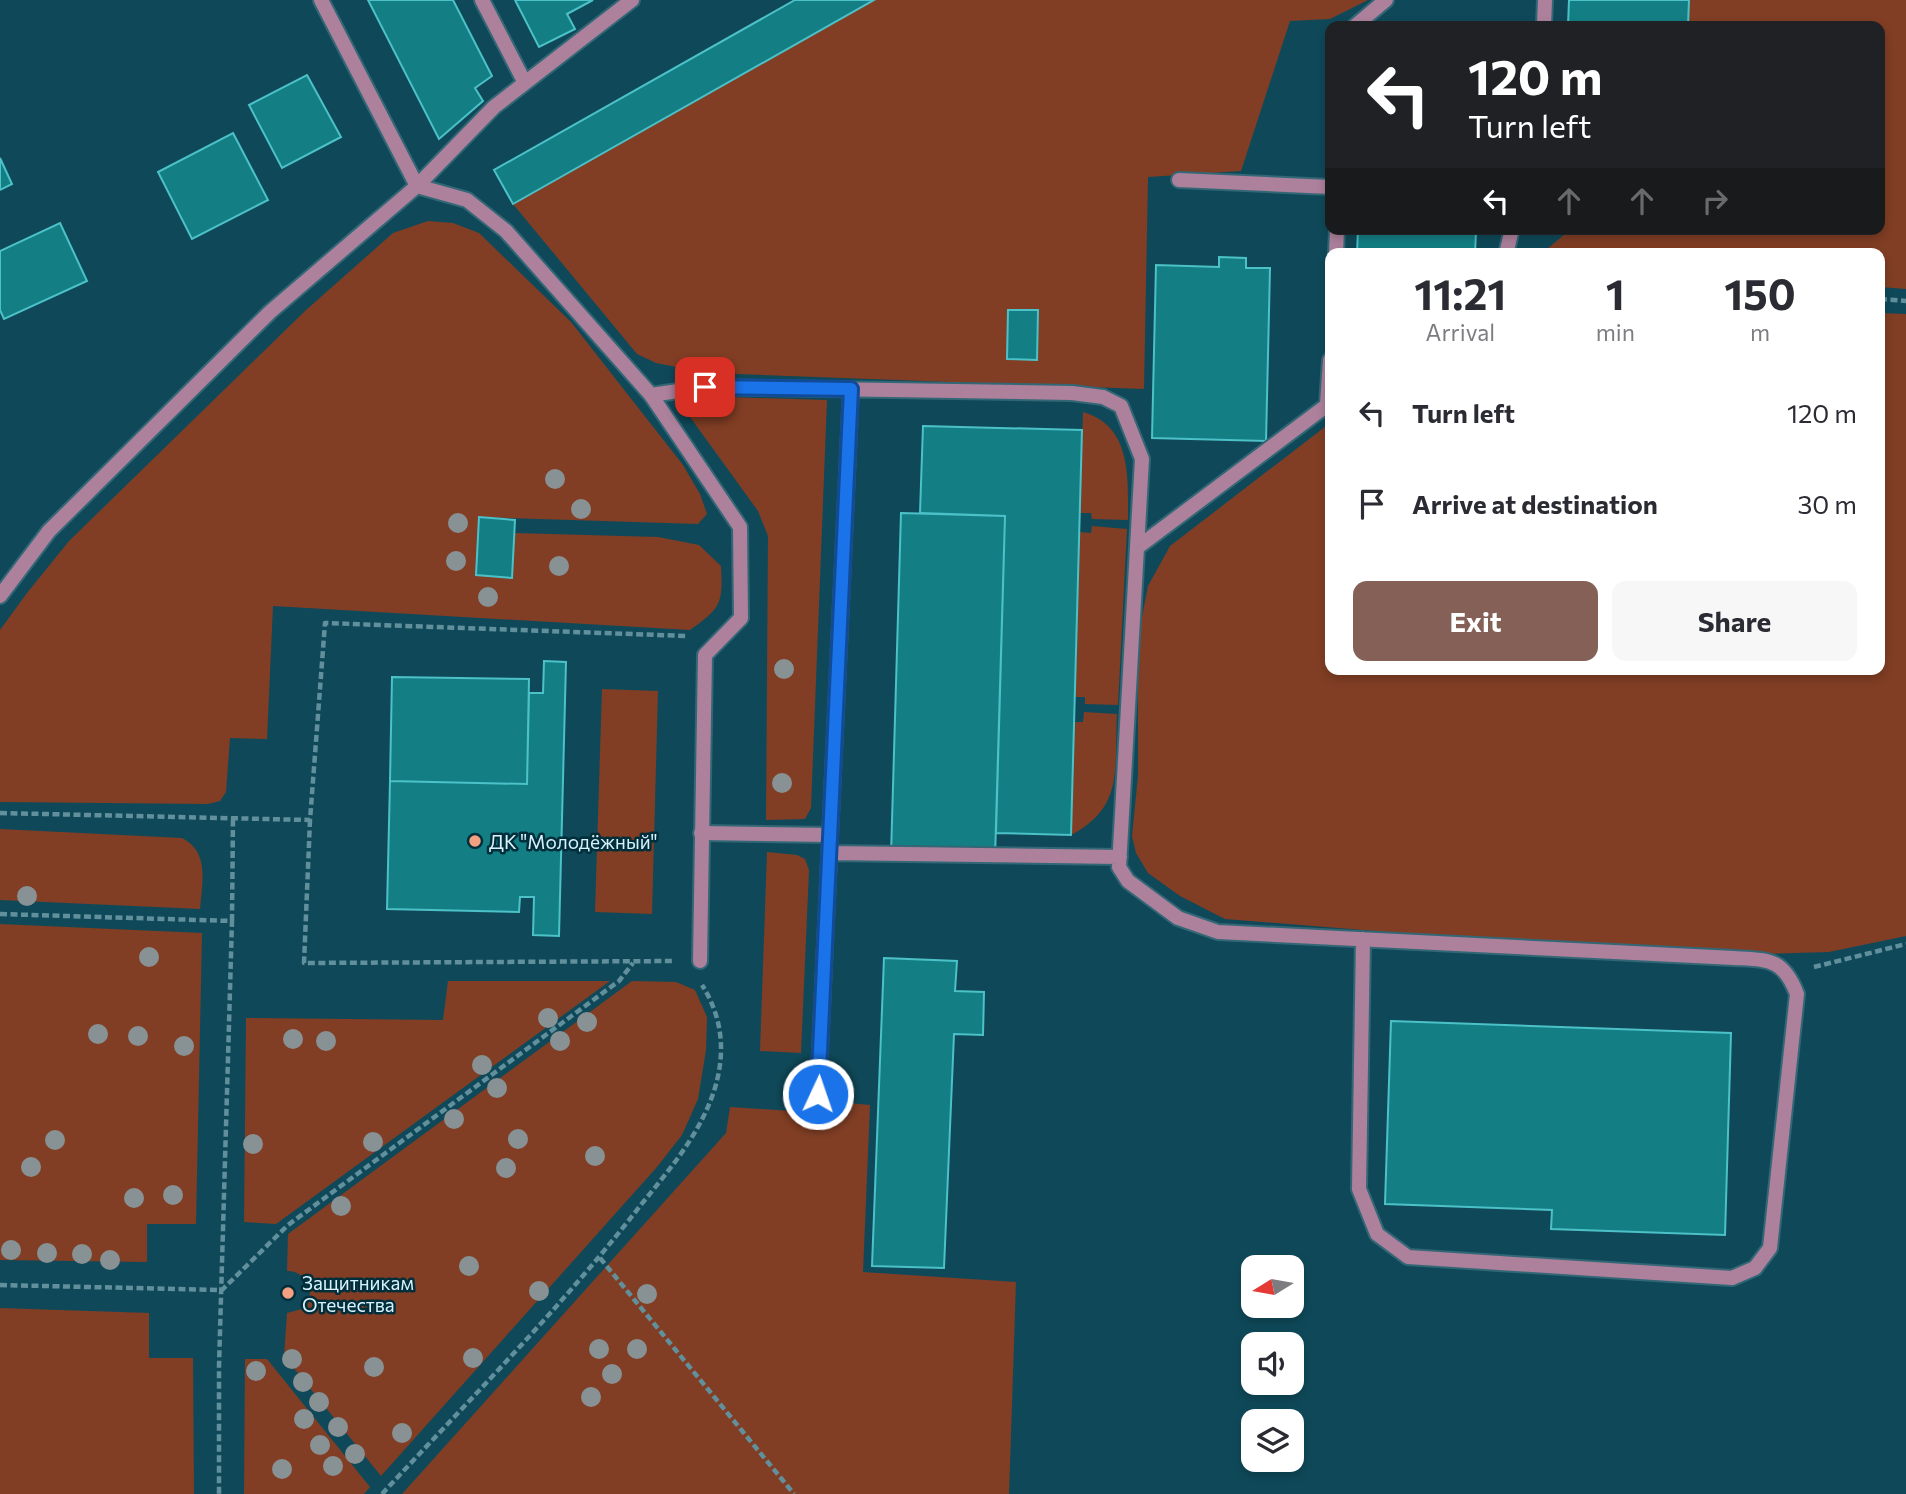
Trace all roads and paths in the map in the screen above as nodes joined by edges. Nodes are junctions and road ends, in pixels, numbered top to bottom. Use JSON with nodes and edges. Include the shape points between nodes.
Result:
{"nodes":[{"id":1,"x":321,"y":0,"type":"edge"},
{"id":2,"x":482,"y":0,"type":"edge"},
{"id":3,"x":1386,"y":0,"type":"edge"},
{"id":4,"x":1545,"y":0,"type":"edge"},
{"id":5,"x":623,"y":3,"type":"edge"},
{"id":6,"x":1360,"y":21,"type":"edge"},
{"id":7,"x":1544,"y":21,"type":"edge"},
{"id":8,"x":525,"y":83,"type":"junction"},
{"id":9,"x":1179,"y":180,"type":"dead end"},
{"id":10,"x":417,"y":186,"type":"junction"},
{"id":11,"x":1325,"y":187,"type":"edge"},
{"id":12,"x":1885,"y":299,"type":"edge"},
{"id":13,"x":1906,"y":301,"type":"edge"},
{"id":14,"x":851,"y":389,"type":"junction"},
{"id":15,"x":651,"y":395,"type":"junction"},
{"id":16,"x":1325,"y":407,"type":"edge"},
{"id":17,"x":1138,"y":547,"type":"junction"},
{"id":18,"x":0,"y":596,"type":"edge"},
{"id":19,"x":722,"y":637,"type":"junction"},
{"id":20,"x":0,"y":813,"type":"edge"},
{"id":21,"x":233,"y":818,"type":"junction"},
{"id":22,"x":310,"y":820,"type":"junction"},
{"id":23,"x":701,"y":833,"type":"junction"},
{"id":24,"x":830,"y":835,"type":"junction"},
{"id":25,"x":829,"y":853,"type":"junction"},
{"id":26,"x":1120,"y":857,"type":"junction"},
{"id":27,"x":0,"y":914,"type":"edge"},
{"id":28,"x":232,"y":921,"type":"junction"},
{"id":29,"x":1363,"y":939,"type":"junction"},
{"id":30,"x":1906,"y":944,"type":"edge"},
{"id":31,"x":700,"y":961,"type":"junction"},
{"id":32,"x":634,"y":962,"type":"junction"},
{"id":33,"x":1789,"y":973,"type":"junction"},
{"id":34,"x":818,"y":1094,"type":"dead end"},
{"id":35,"x":600,"y":1258,"type":"junction"},
{"id":36,"x":0,"y":1285,"type":"edge"},
{"id":37,"x":222,"y":1290,"type":"junction"},
{"id":38,"x":219,"y":1494,"type":"edge"},
{"id":39,"x":382,"y":1494,"type":"edge"},
{"id":40,"x":794,"y":1494,"type":"edge"}],
"edges":[{"from":1,"to":10,"type":"street"},
{"from":2,"to":8,"type":"street"},
{"from":3,"to":6,"type":"street"},
{"from":4,"to":7,"type":"street"},
{"from":5,"to":8,"type":"street"},
{"from":8,"to":10,"type":"street","via":[[494,107]]},
{"from":9,"to":11,"type":"street"},
{"from":10,"to":15,"type":"street","via":[[467,200],[506,231]]},
{"from":10,"to":18,"type":"street","via":[[270,312],[49,531]]},
{"from":12,"to":13,"type":"path"},
{"from":14,"to":15,"type":"street","via":[[705,387]]},
{"from":14,"to":17,"type":"street","via":[[1103,397],[1121,407],[1142,459]]},
{"from":14,"to":24,"type":"street"},
{"from":15,"to":19,"type":"street","via":[[740,527],[741,618]]},
{"from":16,"to":17,"type":"street"},
{"from":17,"to":26,"type":"street"},
{"from":19,"to":22,"type":"path","via":[[325,622]]},
{"from":19,"to":23,"type":"street","via":[[705,655]]},
{"from":20,"to":21,"type":"path"},
{"from":21,"to":22,"type":"path"},
{"from":21,"to":28,"type":"path"},
{"from":22,"to":32,"type":"path","via":[[304,963]]},
{"from":23,"to":24,"type":"street"},
{"from":23,"to":31,"type":"street"},
{"from":24,"to":25,"type":"street"},
{"from":25,"to":26,"type":"street"},
{"from":25,"to":34,"type":"street"},
{"from":26,"to":29,"type":"street","via":[[1119,867],[1128,881],[1178,918],[1218,932]]},
{"from":27,"to":28,"type":"path"},
{"from":28,"to":37,"type":"path"},
{"from":29,"to":33,"type":"street","via":[[1767,960]]},
{"from":29,"to":33,"type":"street","via":[[1359,1189],[1377,1234],[1408,1257],[1732,1278],[1755,1268],[1770,1248],[1772,1235],[1797,994]]},
{"from":30,"to":33,"type":"path"},
{"from":31,"to":32,"type":"path"},
{"from":31,"to":35,"type":"path","via":[[700,982],[716,1007],[722,1048],[714,1090],[694,1138]]},
{"from":32,"to":37,"type":"path","via":[[619,981],[288,1225]]},
{"from":35,"to":39,"type":"path"},
{"from":35,"to":40,"type":"path"},
{"from":36,"to":37,"type":"path"},
{"from":37,"to":38,"type":"path"}]}
